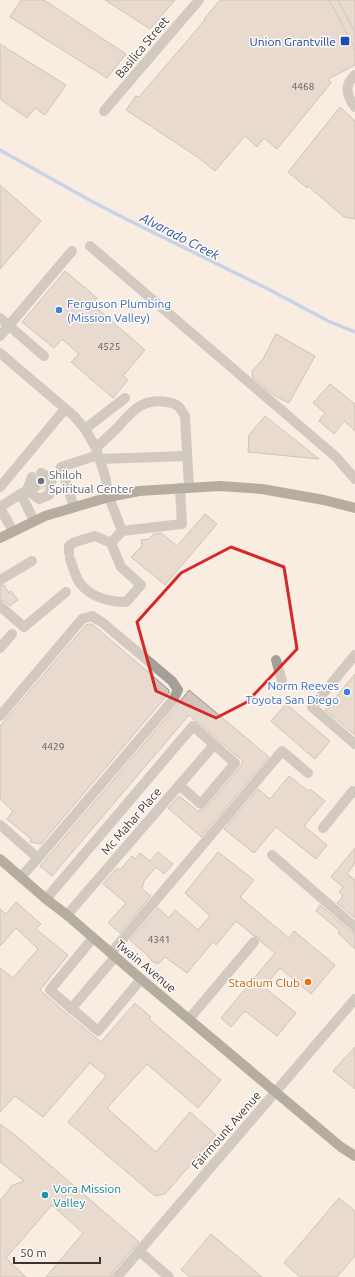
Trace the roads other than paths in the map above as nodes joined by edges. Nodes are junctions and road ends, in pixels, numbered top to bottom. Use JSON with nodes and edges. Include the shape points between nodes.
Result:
{"nodes":[{"id":1,"x":199,"y":0,"type":"edge"},
{"id":2,"x":355,"y":75,"type":"edge"},
{"id":3,"x":355,"y":107,"type":"edge"},
{"id":4,"x":104,"y":111,"type":"dead end"},
{"id":5,"x":90,"y":246,"type":"dead end"},
{"id":6,"x":72,"y":251,"type":"dead end"},
{"id":7,"x":0,"y":318,"type":"edge"},
{"id":8,"x":9,"y":326,"type":"junction"},
{"id":9,"x":0,"y":336,"type":"edge"},
{"id":10,"x":0,"y":353,"type":"edge"},
{"id":11,"x":44,"y":356,"type":"dead end"},
{"id":12,"x":125,"y":398,"type":"dead end"},
{"id":13,"x":65,"y":409,"type":"junction"},
{"id":14,"x":85,"y":429,"type":"junction"},
{"id":15,"x":98,"y":454,"type":"junction"},
{"id":16,"x":187,"y":456,"type":"junction"},
{"id":17,"x":62,"y":474,"type":"junction"},
{"id":18,"x":355,"y":479,"type":"edge"},
{"id":19,"x":36,"y":486,"type":"junction"},
{"id":20,"x":0,"y":487,"type":"edge"},
{"id":21,"x":185,"y":488,"type":"junction"},
{"id":22,"x":109,"y":497,"type":"junction"},
{"id":23,"x":74,"y":507,"type":"junction"},
{"id":24,"x":0,"y":508,"type":"edge"},
{"id":25,"x":355,"y":508,"type":"edge"},
{"id":26,"x":34,"y":521,"type":"junction"},
{"id":27,"x":13,"y":531,"type":"junction"},
{"id":28,"x":122,"y":531,"type":"junction"},
{"id":29,"x":0,"y":538,"type":"edge"},
{"id":30,"x":111,"y":543,"type":"junction"},
{"id":31,"x":32,"y":561,"type":"dead end"},
{"id":32,"x":0,"y":580,"type":"edge"},
{"id":33,"x":66,"y":592,"type":"dead end"},
{"id":34,"x":0,"y":606,"type":"edge"},
{"id":35,"x":12,"y":634,"type":"dead end"},
{"id":36,"x":0,"y":648,"type":"edge"},
{"id":37,"x":355,"y":655,"type":"edge"},
{"id":38,"x":276,"y":660,"type":"dead end"},
{"id":39,"x":282,"y":681,"type":"dead end"},
{"id":40,"x":0,"y":716,"type":"edge"},
{"id":41,"x":355,"y":744,"type":"edge"},
{"id":42,"x":214,"y":745,"type":"junction"},
{"id":43,"x":308,"y":773,"type":"dead end"},
{"id":44,"x":179,"y":785,"type":"junction"},
{"id":45,"x":355,"y":793,"type":"edge"},
{"id":46,"x":0,"y":826,"type":"edge"},
{"id":47,"x":323,"y":828,"type":"dead end"},
{"id":48,"x":272,"y":855,"type":"dead end"},
{"id":49,"x":38,"y":858,"type":"junction"},
{"id":50,"x":0,"y":859,"type":"edge"},
{"id":51,"x":21,"y":877,"type":"junction"},
{"id":52,"x":46,"y":899,"type":"junction"},
{"id":53,"x":67,"y":915,"type":"junction"},
{"id":54,"x":355,"y":927,"type":"edge"},
{"id":55,"x":93,"y":938,"type":"junction"},
{"id":56,"x":254,"y":942,"type":"dead end"},
{"id":57,"x":113,"y":955,"type":"junction"},
{"id":58,"x":141,"y":979,"type":"junction"},
{"id":59,"x":355,"y":999,"type":"edge"},
{"id":60,"x":71,"y":1009,"type":"junction"},
{"id":61,"x":189,"y":1019,"type":"junction"},
{"id":62,"x":276,"y":1092,"type":"junction"},
{"id":63,"x":355,"y":1156,"type":"edge"},
{"id":64,"x":139,"y":1252,"type":"junction"},
{"id":65,"x":117,"y":1277,"type":"edge"},
{"id":66,"x":169,"y":1277,"type":"edge"}],
"edges":[{"from":1,"to":4,"type":"street","name":"Basilica Street"},
{"from":2,"to":3,"type":"street","via":[[348,83],[348,90],[349,98]]},
{"from":5,"to":18,"type":"street","via":[[336,457]]},
{"from":6,"to":8,"type":"street"},
{"from":7,"to":8,"type":"street"},
{"from":8,"to":9,"type":"street"},
{"from":8,"to":11,"type":"street"},
{"from":10,"to":13,"type":"street"},
{"from":12,"to":14,"type":"street"},
{"from":13,"to":14,"type":"street"},
{"from":13,"to":20,"type":"street"},
{"from":14,"to":15,"type":"street"},
{"from":15,"to":16,"type":"street"},
{"from":15,"to":16,"type":"street","via":[[130,413],[145,403],[160,401],[179,406],[185,416]]},
{"from":15,"to":17,"type":"street","via":[[61,467]]},
{"from":15,"to":22,"type":"street"},
{"from":16,"to":21,"type":"street"},
{"from":17,"to":19,"type":"street"},
{"from":17,"to":23,"type":"street"},
{"from":19,"to":19,"type":"street","via":[[36,475]]},
{"from":19,"to":24,"type":"street"},
{"from":19,"to":26,"type":"street"},
{"from":21,"to":22,"type":"main road","via":[[139,490]]},
{"from":21,"to":25,"type":"main road","via":[[220,486],[262,489]]},
{"from":21,"to":28,"type":"street","via":[[182,524]]},
{"from":22,"to":23,"type":"main road"},
{"from":22,"to":28,"type":"street"},
{"from":23,"to":26,"type":"main road"},
{"from":24,"to":27,"type":"street"},
{"from":26,"to":27,"type":"main road"},
{"from":27,"to":29,"type":"main road"},
{"from":28,"to":30,"type":"street"},
{"from":30,"to":30,"type":"street","via":[[120,567],[140,584],[126,602],[96,597],[80,583],[69,556],[69,546],[75,542],[95,536]]},
{"from":31,"to":32,"type":"street"},
{"from":33,"to":34,"type":"street","via":[[24,627]]},
{"from":35,"to":36,"type":"street"},
{"from":37,"to":41,"type":"street","via":[[312,707]]},
{"from":38,"to":39,"type":"street"},
{"from":40,"to":49,"type":"street","via":[[82,619],[92,616],[172,681],[178,690],[174,700]]},
{"from":42,"to":44,"type":"street","name":"Mc Mahar Place"},
{"from":42,"to":44,"type":"street","via":[[235,763],[201,804]]},
{"from":42,"to":52,"type":"street","via":[[192,726]]},
{"from":43,"to":57,"type":"street","via":[[282,751]]},
{"from":44,"to":53,"type":"street","name":"Mc Mahar Place"},
{"from":45,"to":47,"type":"street","via":[[353,791]]},
{"from":46,"to":49,"type":"street"},
{"from":48,"to":54,"type":"street"},
{"from":49,"to":51,"type":"street"},
{"from":50,"to":51,"type":"main road","name":"Twain Avenue"},
{"from":51,"to":52,"type":"main road","name":"Twain Avenue"},
{"from":52,"to":53,"type":"main road","name":"Twain Avenue"},
{"from":53,"to":55,"type":"main road","name":"Twain Avenue"},
{"from":55,"to":57,"type":"main road","name":"Twain Avenue"},
{"from":55,"to":60,"type":"street","via":[[50,990]]},
{"from":56,"to":61,"type":"street"},
{"from":57,"to":58,"type":"main road","name":"Twain Avenue"},
{"from":57,"to":60,"type":"street"},
{"from":58,"to":60,"type":"street","via":[[98,1031]]},
{"from":58,"to":61,"type":"main road","name":"Twain Avenue"},
{"from":59,"to":62,"type":"street","name":"Fairmount Avenue"},
{"from":61,"to":62,"type":"main road","name":"Twain Avenue"},
{"from":62,"to":63,"type":"main road","name":"Twain Avenue"},
{"from":62,"to":64,"type":"street","name":"Fairmount Avenue"},
{"from":64,"to":65,"type":"street","name":"Fairmount Avenue"},
{"from":64,"to":66,"type":"street"}]}
